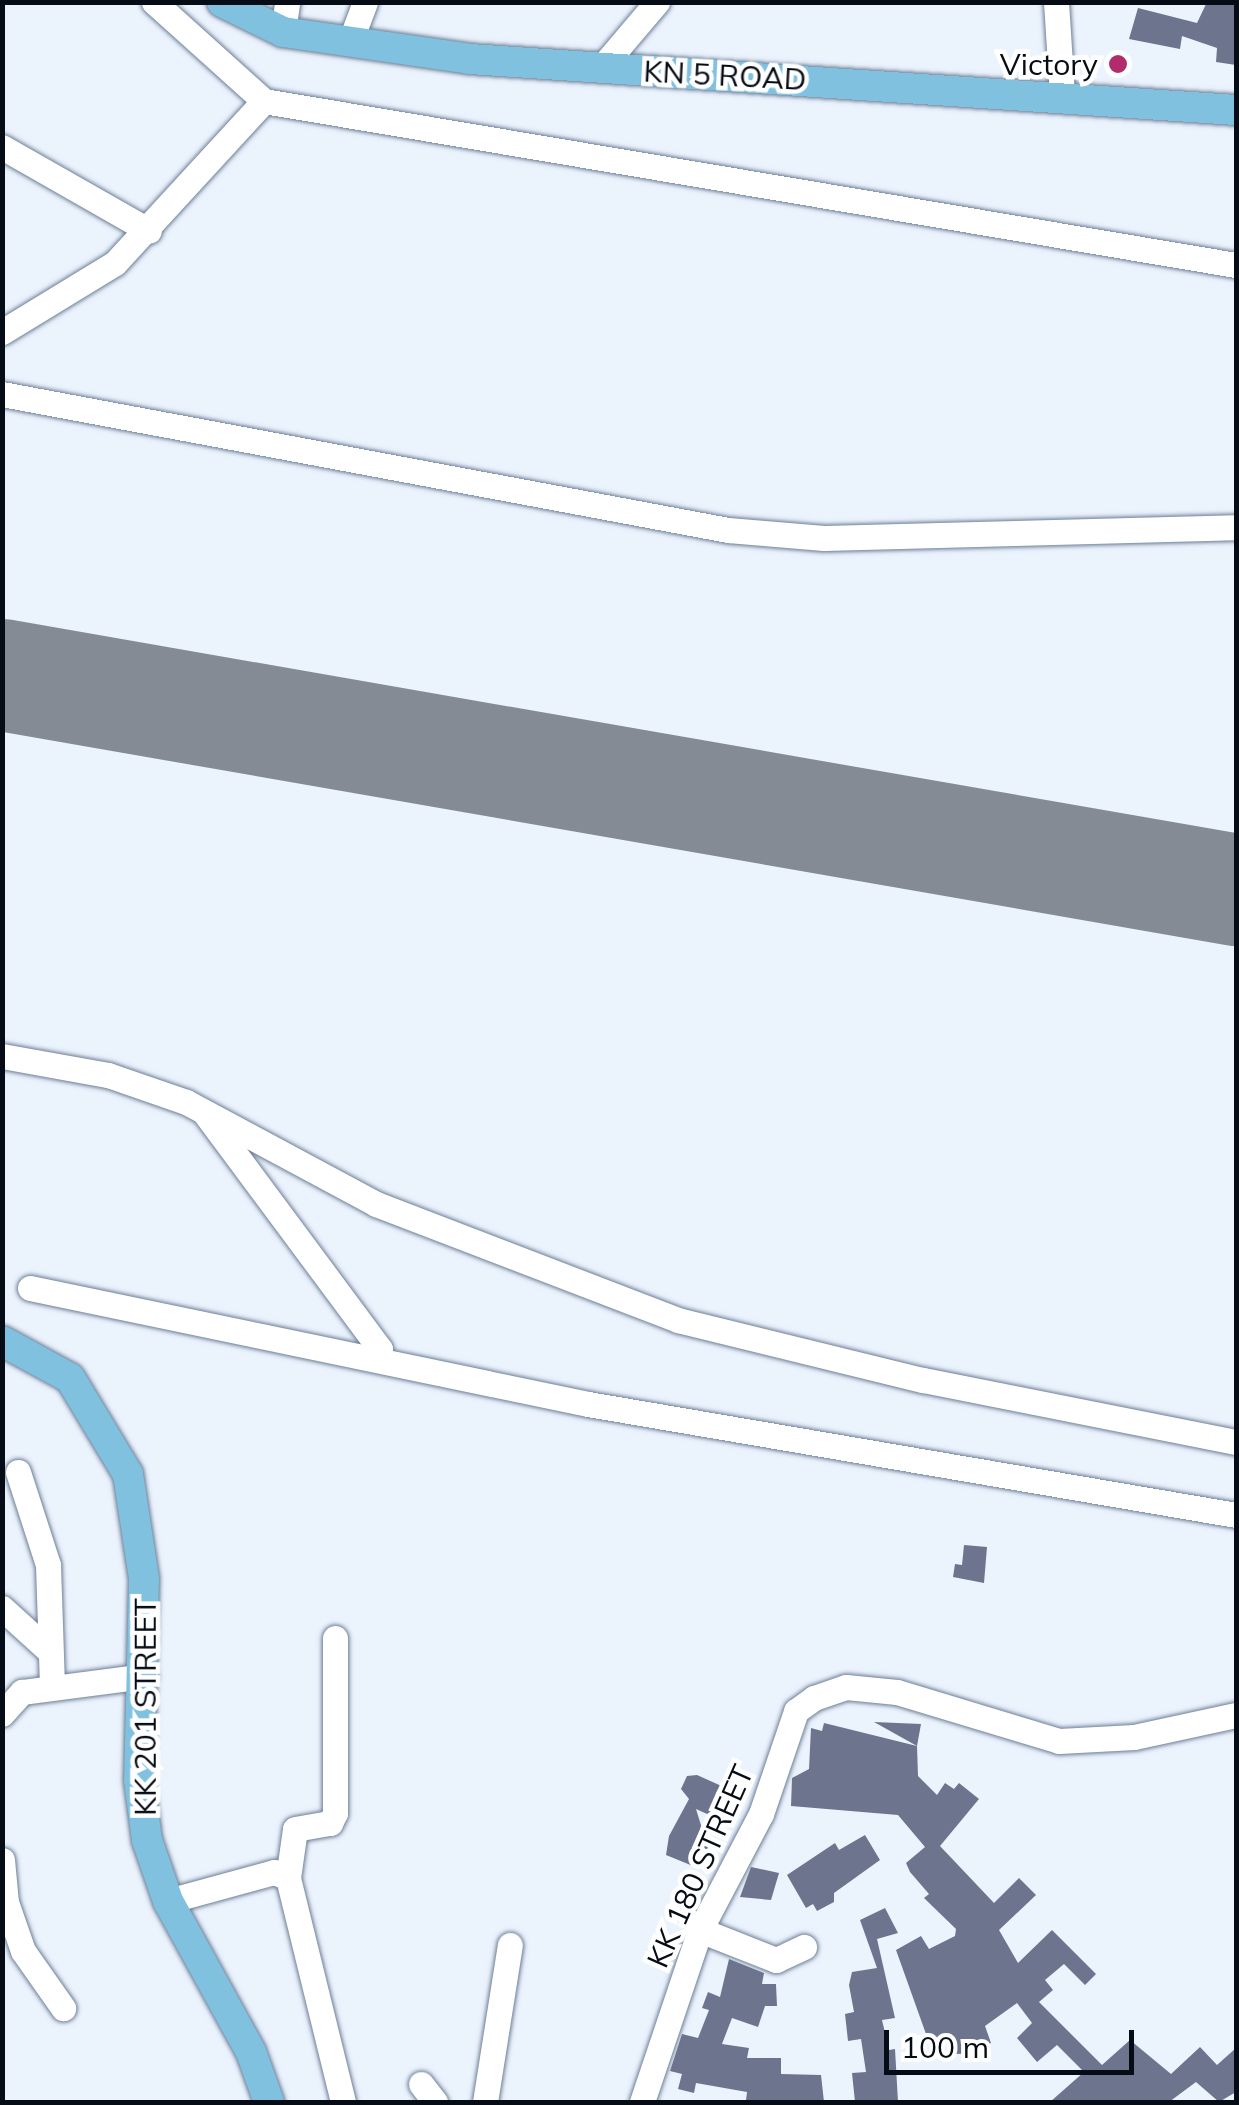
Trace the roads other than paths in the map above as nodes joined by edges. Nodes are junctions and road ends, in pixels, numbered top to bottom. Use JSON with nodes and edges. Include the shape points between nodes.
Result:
{"nodes":[{"id":1,"x":154,"y":2,"type":"edge"},
{"id":2,"x":222,"y":2,"type":"edge"},
{"id":3,"x":365,"y":2,"type":"edge"},
{"id":4,"x":657,"y":2,"type":"edge"},
{"id":5,"x":1056,"y":2,"type":"edge"},
{"id":6,"x":285,"y":17,"type":"edge"},
{"id":7,"x":350,"y":42,"type":"junction"},
{"id":8,"x":601,"y":68,"type":"junction"},
{"id":9,"x":1062,"y":94,"type":"junction"},
{"id":10,"x":264,"y":102,"type":"junction"},
{"id":11,"x":1236,"y":110,"type":"edge"},
{"id":12,"x":2,"y":147,"type":"edge"},
{"id":13,"x":149,"y":231,"type":"junction"},
{"id":14,"x":1236,"y":264,"type":"edge"},
{"id":15,"x":2,"y":332,"type":"edge"},
{"id":16,"x":2,"y":394,"type":"edge"},
{"id":17,"x":1236,"y":527,"type":"edge"},
{"id":18,"x":2,"y":1056,"type":"edge"},
{"id":19,"x":202,"y":1109,"type":"junction"},
{"id":20,"x":30,"y":1288,"type":"dead end"},
{"id":21,"x":2,"y":1341,"type":"edge"},
{"id":22,"x":379,"y":1358,"type":"junction"},
{"id":23,"x":1236,"y":1442,"type":"edge"},
{"id":24,"x":18,"y":1472,"type":"dead end"},
{"id":25,"x":1236,"y":1516,"type":"edge"},
{"id":26,"x":2,"y":1608,"type":"edge"},
{"id":27,"x":335,"y":1638,"type":"dead end"},
{"id":28,"x":47,"y":1649,"type":"junction"},
{"id":29,"x":145,"y":1676,"type":"junction"},
{"id":30,"x":52,"y":1685,"type":"junction"},
{"id":31,"x":2,"y":1714,"type":"edge"},
{"id":32,"x":1236,"y":1715,"type":"edge"},
{"id":33,"x":2,"y":1860,"type":"edge"},
{"id":34,"x":288,"y":1878,"type":"junction"},
{"id":35,"x":168,"y":1901,"type":"junction"},
{"id":36,"x":700,"y":1930,"type":"junction"},
{"id":37,"x":510,"y":1945,"type":"dead end"},
{"id":38,"x":804,"y":1947,"type":"dead end"},
{"id":39,"x":63,"y":2008,"type":"dead end"},
{"id":40,"x":270,"y":2102,"type":"edge"},
{"id":41,"x":343,"y":2102,"type":"edge"},
{"id":42,"x":486,"y":2102,"type":"edge"},
{"id":43,"x":642,"y":2102,"type":"edge"}],
"edges":[{"from":1,"to":10,"type":"street"},
{"from":2,"to":6,"type":"main road","name":"KN 5 ROAD"},
{"from":3,"to":7,"type":"street"},
{"from":4,"to":8,"type":"street"},
{"from":5,"to":9,"type":"street"},
{"from":6,"to":7,"type":"main road","name":"KN 5 ROAD"},
{"from":7,"to":8,"type":"main road","name":"KN 5 ROAD"},
{"from":8,"to":9,"type":"main road","name":"KN 5 ROAD"},
{"from":9,"to":11,"type":"main road","name":"KN 5 ROAD"},
{"from":10,"to":13,"type":"street"},
{"from":10,"to":14,"type":"street"},
{"from":12,"to":13,"type":"street"},
{"from":13,"to":15,"type":"street","via":[[84,288]]},
{"from":16,"to":17,"type":"street","via":[[744,532],[824,538]]},
{"from":18,"to":19,"type":"street","via":[[108,1075]]},
{"from":19,"to":22,"type":"street","via":[[380,1349]]},
{"from":19,"to":23,"type":"street","via":[[376,1204],[678,1320],[923,1380]]},
{"from":20,"to":22,"type":"street"},
{"from":21,"to":29,"type":"main road","name":"KK 201 STREET","via":[[70,1378],[128,1474],[144,1580]]},
{"from":22,"to":25,"type":"street","via":[[588,1404]]},
{"from":24,"to":28,"type":"street","via":[[48,1564]]},
{"from":26,"to":28,"type":"street"},
{"from":27,"to":34,"type":"street","via":[[335,1812],[330,1823],[294,1830]]},
{"from":28,"to":30,"type":"street"},
{"from":29,"to":30,"type":"street"},
{"from":29,"to":35,"type":"main road","name":"KK 201 STREET","via":[[139,1780],[147,1840]]},
{"from":30,"to":31,"type":"street","via":[[22,1692]]},
{"from":32,"to":36,"type":"street","name":"KK 180 STREET","via":[[1097,1742],[1059,1742],[897,1692],[846,1687],[796,1711],[761,1814]]},
{"from":33,"to":39,"type":"street","via":[[6,1902],[23,1951]]},
{"from":34,"to":35,"type":"street","via":[[274,1872]]},
{"from":34,"to":41,"type":"street"},
{"from":35,"to":40,"type":"main road","name":"KK 201 STREET","via":[[251,2052]]},
{"from":36,"to":38,"type":"street","via":[[776,1960]]},
{"from":36,"to":43,"type":"street","name":"KK 180 STREET"},
{"from":37,"to":42,"type":"street"}]}
